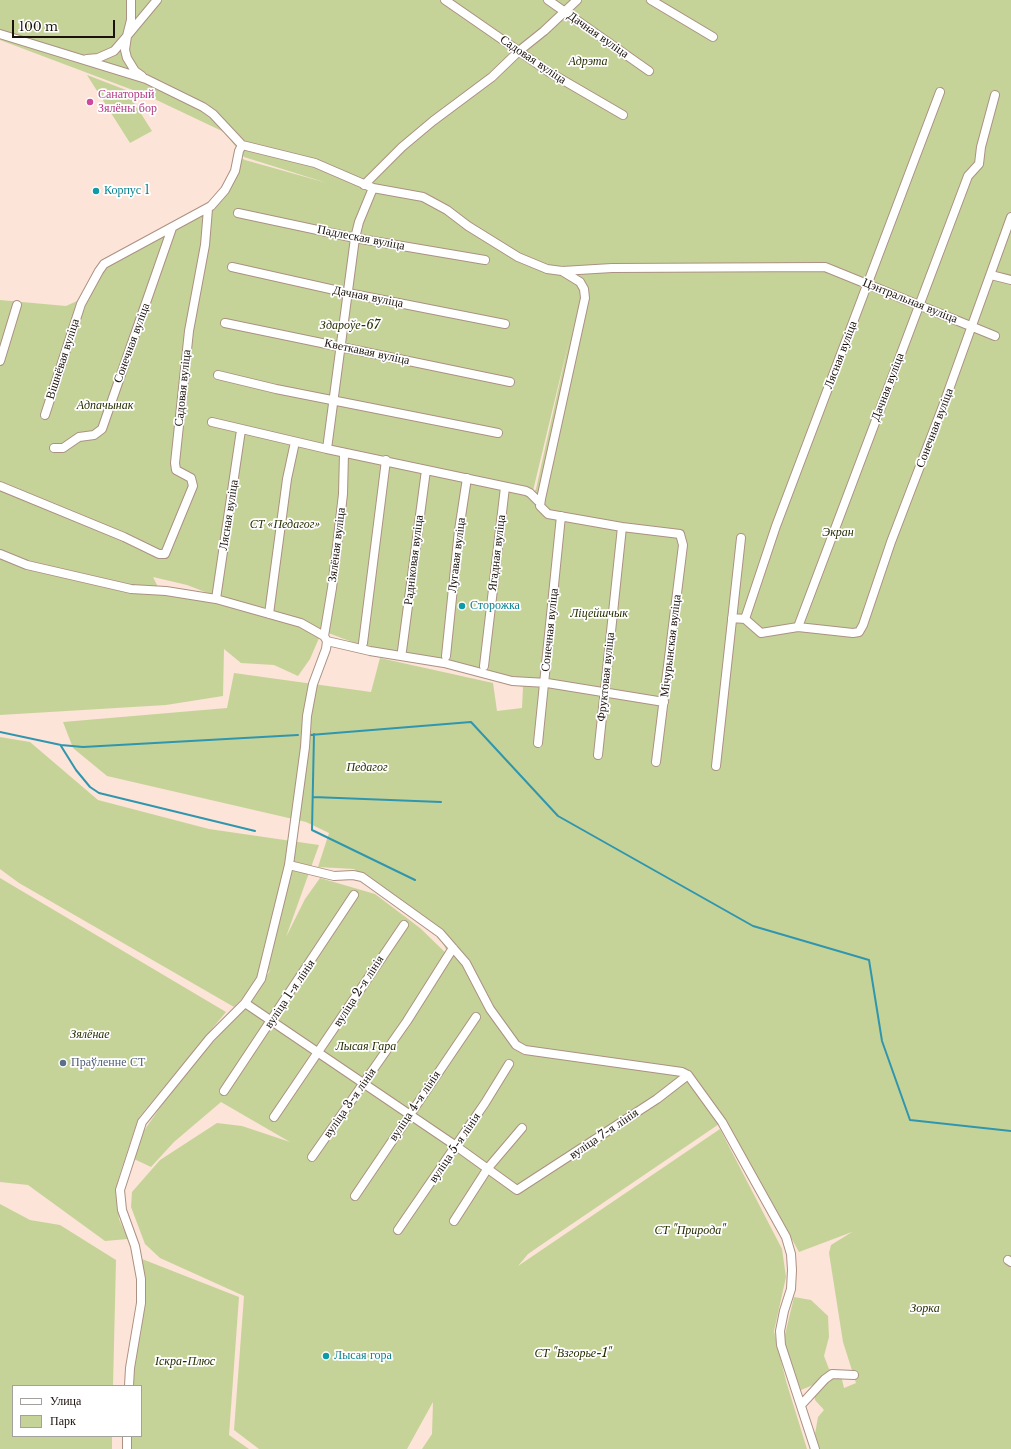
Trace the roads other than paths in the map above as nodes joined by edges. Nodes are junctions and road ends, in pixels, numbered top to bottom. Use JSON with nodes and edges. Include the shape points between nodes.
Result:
{"nodes":[{"id":1,"x":131,"y":0,"type":"edge"},
{"id":2,"x":157,"y":0,"type":"edge"},
{"id":3,"x":445,"y":0,"type":"edge"},
{"id":4,"x":548,"y":0,"type":"edge"},
{"id":5,"x":577,"y":0,"type":"edge"},
{"id":6,"x":651,"y":0,"type":"edge"},
{"id":7,"x":565,"y":12,"type":"junction"},
{"id":8,"x":0,"y":34,"type":"edge"},
{"id":9,"x":127,"y":36,"type":"junction"},
{"id":10,"x":713,"y":37,"type":"dead end"},
{"id":11,"x":519,"y":51,"type":"junction"},
{"id":12,"x":80,"y":59,"type":"junction"},
{"id":13,"x":649,"y":71,"type":"dead end"},
{"id":14,"x":146,"y":79,"type":"junction"},
{"id":15,"x":940,"y":92,"type":"dead end"},
{"id":16,"x":995,"y":95,"type":"dead end"},
{"id":17,"x":623,"y":115,"type":"dead end"},
{"id":18,"x":242,"y":145,"type":"junction"},
{"id":19,"x":364,"y":185,"type":"junction"},
{"id":20,"x":373,"y":188,"type":"junction"},
{"id":21,"x":208,"y":208,"type":"junction"},
{"id":22,"x":238,"y":213,"type":"dead end"},
{"id":23,"x":1010,"y":221,"type":"edge"},
{"id":24,"x":172,"y":228,"type":"junction"},
{"id":25,"x":355,"y":238,"type":"junction"},
{"id":26,"x":485,"y":260,"type":"dead end"},
{"id":27,"x":232,"y":267,"type":"dead end"},
{"id":28,"x":562,"y":271,"type":"junction"},
{"id":29,"x":991,"y":275,"type":"junction"},
{"id":30,"x":1011,"y":280,"type":"edge"},
{"id":31,"x":868,"y":284,"type":"junction"},
{"id":32,"x":348,"y":293,"type":"junction"},
{"id":33,"x":17,"y":305,"type":"dead end"},
{"id":34,"x":920,"y":305,"type":"junction"},
{"id":35,"x":225,"y":323,"type":"dead end"},
{"id":36,"x":505,"y":324,"type":"dead end"},
{"id":37,"x":973,"y":325,"type":"junction"},
{"id":38,"x":995,"y":336,"type":"dead end"},
{"id":39,"x":341,"y":346,"type":"junction"},
{"id":40,"x":0,"y":361,"type":"edge"},
{"id":41,"x":218,"y":375,"type":"dead end"},
{"id":42,"x":510,"y":382,"type":"dead end"},
{"id":43,"x":335,"y":400,"type":"junction"},
{"id":44,"x":45,"y":414,"type":"dead end"},
{"id":45,"x":212,"y":422,"type":"dead end"},
{"id":46,"x":241,"y":430,"type":"junction"},
{"id":47,"x":498,"y":433,"type":"dead end"},
{"id":48,"x":295,"y":442,"type":"junction"},
{"id":49,"x":54,"y":448,"type":"dead end"},
{"id":50,"x":327,"y":449,"type":"junction"},
{"id":51,"x":344,"y":453,"type":"junction"},
{"id":52,"x":386,"y":460,"type":"junction"},
{"id":53,"x":426,"y":470,"type":"junction"},
{"id":54,"x":467,"y":478,"type":"junction"},
{"id":55,"x":0,"y":486,"type":"edge"},
{"id":56,"x":505,"y":487,"type":"junction"},
{"id":57,"x":541,"y":499,"type":"junction"},
{"id":58,"x":562,"y":516,"type":"junction"},
{"id":59,"x":622,"y":527,"type":"junction"},
{"id":60,"x":741,"y":538,"type":"dead end"},
{"id":61,"x":0,"y":554,"type":"edge"},
{"id":62,"x":216,"y":599,"type":"junction"},
{"id":63,"x":269,"y":614,"type":"junction"},
{"id":64,"x":732,"y":618,"type":"junction"},
{"id":65,"x":745,"y":619,"type":"junction"},
{"id":66,"x":798,"y":627,"type":"junction"},
{"id":67,"x":325,"y":638,"type":"junction"},
{"id":68,"x":363,"y":642,"type":"dead end"},
{"id":69,"x":402,"y":651,"type":"dead end"},
{"id":70,"x":446,"y":656,"type":"dead end"},
{"id":71,"x":484,"y":666,"type":"dead end"},
{"id":72,"x":543,"y":683,"type":"junction"},
{"id":73,"x":604,"y":691,"type":"junction"},
{"id":74,"x":664,"y":702,"type":"junction"},
{"id":75,"x":538,"y":743,"type":"dead end"},
{"id":76,"x":598,"y":755,"type":"dead end"},
{"id":77,"x":656,"y":762,"type":"dead end"},
{"id":78,"x":716,"y":766,"type":"dead end"},
{"id":79,"x":289,"y":865,"type":"junction"},
{"id":80,"x":354,"y":895,"type":"dead end"},
{"id":81,"x":404,"y":925,"type":"dead end"},
{"id":82,"x":453,"y":948,"type":"junction"},
{"id":83,"x":245,"y":1003,"type":"junction"},
{"id":84,"x":476,"y":1017,"type":"dead end"},
{"id":85,"x":272,"y":1021,"type":"junction"},
{"id":86,"x":318,"y":1052,"type":"junction"},
{"id":87,"x":509,"y":1064,"type":"dead end"},
{"id":88,"x":688,"y":1075,"type":"junction"},
{"id":89,"x":364,"y":1084,"type":"junction"},
{"id":90,"x":224,"y":1091,"type":"dead end"},
{"id":91,"x":409,"y":1114,"type":"junction"},
{"id":92,"x":274,"y":1117,"type":"dead end"},
{"id":93,"x":522,"y":1128,"type":"dead end"},
{"id":94,"x":456,"y":1146,"type":"junction"},
{"id":95,"x":312,"y":1157,"type":"dead end"},
{"id":96,"x":488,"y":1168,"type":"junction"},
{"id":97,"x":355,"y":1196,"type":"dead end"},
{"id":98,"x":454,"y":1221,"type":"dead end"},
{"id":99,"x":398,"y":1230,"type":"dead end"},
{"id":100,"x":854,"y":1375,"type":"dead end"},
{"id":101,"x":129,"y":1385,"type":"edge"},
{"id":102,"x":801,"y":1405,"type":"junction"},
{"id":103,"x":127,"y":1437,"type":"edge"},
{"id":104,"x":127,"y":1449,"type":"edge"},
{"id":105,"x":815,"y":1449,"type":"edge"}],
"edges":[{"from":1,"to":9,"type":"street","via":[[131,20]]},
{"from":2,"to":9,"type":"street"},
{"from":3,"to":11,"type":"street","name":"Садовая вуліца"},
{"from":4,"to":7,"type":"street","name":"Дачная вуліца"},
{"from":5,"to":7,"type":"street"},
{"from":6,"to":10,"type":"street"},
{"from":7,"to":11,"type":"street"},
{"from":7,"to":13,"type":"street","name":"Дачная вуліца"},
{"from":8,"to":12,"type":"street"},
{"from":9,"to":12,"type":"street","via":[[114,51],[106,55]]},
{"from":9,"to":14,"type":"street","via":[[125,50],[129,64]]},
{"from":11,"to":17,"type":"street","name":"Садовая вуліца","via":[[549,72]]},
{"from":11,"to":19,"type":"street","via":[[492,77],[402,147]]},
{"from":12,"to":14,"type":"street"},
{"from":14,"to":18,"type":"street","via":[[203,107]]},
{"from":15,"to":31,"type":"street","name":"Лясная вуліца"},
{"from":16,"to":34,"type":"street","name":"Дачная вуліца","via":[[981,146],[979,164],[968,176]]},
{"from":18,"to":19,"type":"street","via":[[315,164]]},
{"from":18,"to":21,"type":"street","name":"Вішнёвая вуліца","via":[[238,151],[235,171],[225,190]]},
{"from":19,"to":20,"type":"street"},
{"from":20,"to":25,"type":"street"},
{"from":20,"to":28,"type":"street","via":[[423,197],[518,257],[547,269]]},
{"from":21,"to":24,"type":"street","name":"Вішнёвая вуліца"},
{"from":21,"to":55,"type":"street","name":"Садовая вуліца","via":[[205,245],[190,331],[175,463],[176,470],[191,478],[193,486],[165,554],[159,554]]},
{"from":22,"to":25,"type":"street","name":"Падлеская вуліца"},
{"from":23,"to":29,"type":"street","name":"Сонечная вуліца"},
{"from":24,"to":44,"type":"street","name":"Вішнёвая вуліца","via":[[104,264],[81,304]]},
{"from":24,"to":49,"type":"street","name":"Сонечная вуліца","via":[[102,429],[94,435],[78,437],[63,448]]},
{"from":25,"to":26,"type":"street","name":"Падлеская вуліца"},
{"from":25,"to":32,"type":"street"},
{"from":27,"to":32,"type":"street","name":"Дачная вуліца"},
{"from":28,"to":31,"type":"street","name":"Цэнтральная вуліца","via":[[612,268],[825,267]]},
{"from":28,"to":57,"type":"street","via":[[580,282],[585,298]]},
{"from":29,"to":30,"type":"street"},
{"from":29,"to":37,"type":"street","name":"Сонечная вуліца"},
{"from":31,"to":34,"type":"street","name":"Цэнтральная вуліца"},
{"from":31,"to":65,"type":"street","name":"Лясная вуліца","via":[[776,526]]},
{"from":32,"to":36,"type":"street","name":"Дачная вуліца"},
{"from":32,"to":39,"type":"street"},
{"from":33,"to":40,"type":"street"},
{"from":34,"to":37,"type":"street","name":"Цэнтральная вуліца"},
{"from":34,"to":66,"type":"street","name":"Дачная вуліца"},
{"from":35,"to":39,"type":"street","name":"Кветкавая вуліца"},
{"from":37,"to":38,"type":"street","name":"Цэнтральная вуліца"},
{"from":37,"to":66,"type":"street","name":"Сонечная вуліца","via":[[859,632],[853,634]]},
{"from":39,"to":42,"type":"street","name":"Кветкавая вуліца"},
{"from":39,"to":43,"type":"street"},
{"from":41,"to":43,"type":"street"},
{"from":43,"to":47,"type":"street"},
{"from":43,"to":50,"type":"street"},
{"from":45,"to":46,"type":"street"},
{"from":46,"to":48,"type":"street"},
{"from":46,"to":62,"type":"street","name":"Лясная вуліца"},
{"from":48,"to":50,"type":"street"},
{"from":48,"to":63,"type":"street","via":[[287,479]]},
{"from":50,"to":51,"type":"street"},
{"from":51,"to":52,"type":"street"},
{"from":51,"to":67,"type":"street","name":"Зялёная вуліца","via":[[343,494]]},
{"from":52,"to":53,"type":"street"},
{"from":52,"to":68,"type":"street"},
{"from":53,"to":54,"type":"street"},
{"from":53,"to":69,"type":"street","name":"Радніковая вуліца"},
{"from":54,"to":56,"type":"street"},
{"from":54,"to":70,"type":"street","name":"Лугавая вуліца"},
{"from":56,"to":57,"type":"street","via":[[530,493],[538,501]]},
{"from":56,"to":71,"type":"street","name":"Ягадная вуліца"},
{"from":57,"to":58,"type":"street","via":[[540,506],[543,510],[548,514]]},
{"from":58,"to":59,"type":"street"},
{"from":58,"to":72,"type":"street","name":"Сонечная вуліца"},
{"from":59,"to":73,"type":"street","name":"Фруктовая вуліца"},
{"from":59,"to":74,"type":"street","name":"Мічурынская вуліца","via":[[676,532],[682,537]]},
{"from":60,"to":64,"type":"street"},
{"from":61,"to":62,"type":"street","via":[[27,565],[131,589],[174,592]]},
{"from":62,"to":63,"type":"street"},
{"from":63,"to":67,"type":"street","via":[[300,623]]},
{"from":64,"to":65,"type":"street"},
{"from":64,"to":78,"type":"street"},
{"from":65,"to":66,"type":"street","via":[[761,633]]},
{"from":67,"to":72,"type":"street","via":[[370,651],[445,663],[512,681]]},
{"from":67,"to":79,"type":"street","name":"Зялёная вуліца","via":[[326,649],[313,684],[307,716]]},
{"from":72,"to":73,"type":"street"},
{"from":72,"to":75,"type":"street","name":"Сонечная вуліца"},
{"from":73,"to":74,"type":"street"},
{"from":73,"to":76,"type":"street","name":"Фруктовая вуліца"},
{"from":74,"to":77,"type":"street","name":"Мічурынская вуліца"},
{"from":79,"to":82,"type":"street","via":[[334,876],[353,874],[362,877],[440,933]]},
{"from":79,"to":83,"type":"street","name":"Зялёная вуліца","via":[[261,979]]},
{"from":80,"to":85,"type":"street","name":"вуліца 1-я лінія"},
{"from":81,"to":86,"type":"street","name":"вуліца 2-я лінія"},
{"from":82,"to":88,"type":"street","via":[[466,963],[490,1009],[516,1045],[525,1050],[682,1072]]},
{"from":82,"to":89,"type":"street","name":"вуліца 3-я лінія"},
{"from":83,"to":85,"type":"street"},
{"from":83,"to":101,"type":"street","name":"Зялёная вуліца","via":[[210,1038],[142,1122],[134,1143],[120,1190],[122,1210],[136,1246],[141,1279],[141,1303]]},
{"from":84,"to":91,"type":"street","name":"вуліца 4-я лінія"},
{"from":85,"to":86,"type":"street"},
{"from":85,"to":90,"type":"street","name":"вуліца 1-я лінія"},
{"from":86,"to":89,"type":"street"},
{"from":86,"to":92,"type":"street","name":"вуліца 2-я лінія"},
{"from":87,"to":94,"type":"street","name":"вуліца 5-я лінія"},
{"from":88,"to":96,"type":"street","name":"вуліца 7-я лінія","via":[[657,1099],[517,1190]]},
{"from":88,"to":102,"type":"street","via":[[722,1122],[786,1237],[792,1270],[791,1289],[780,1331],[781,1345]]},
{"from":89,"to":91,"type":"street"},
{"from":89,"to":95,"type":"street","name":"вуліца 3-я лінія"},
{"from":91,"to":94,"type":"street"},
{"from":91,"to":97,"type":"street","name":"вуліца 4-я лінія"},
{"from":93,"to":96,"type":"street"},
{"from":94,"to":96,"type":"street"},
{"from":94,"to":99,"type":"street","name":"вуліца 5-я лінія"},
{"from":96,"to":98,"type":"street"},
{"from":100,"to":102,"type":"street","via":[[832,1374]]},
{"from":102,"to":105,"type":"street"},
{"from":103,"to":104,"type":"street"}]}
